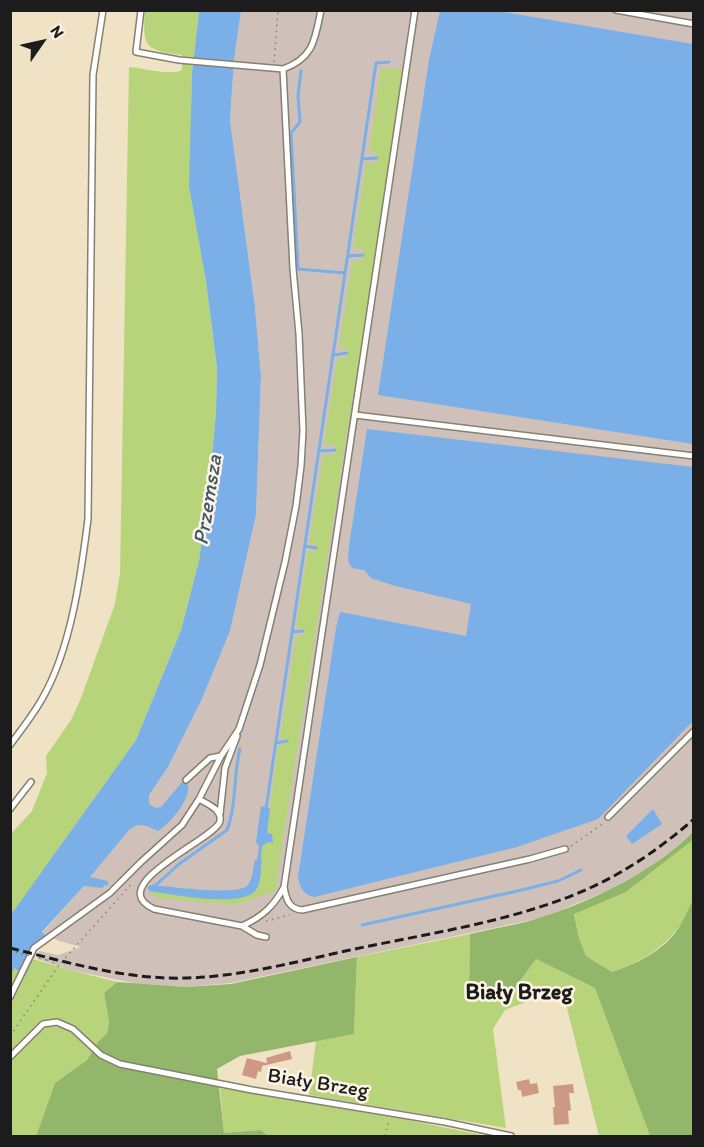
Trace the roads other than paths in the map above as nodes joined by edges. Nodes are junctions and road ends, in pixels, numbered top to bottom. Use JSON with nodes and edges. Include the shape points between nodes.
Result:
{"nodes":[{"id":1,"x":103,"y":10,"type":"edge"},
{"id":2,"x":141,"y":10,"type":"edge"},
{"id":3,"x":321,"y":10,"type":"edge"},
{"id":4,"x":415,"y":10,"type":"edge"},
{"id":5,"x":616,"y":10,"type":"edge"},
{"id":6,"x":693,"y":24,"type":"edge"},
{"id":7,"x":283,"y":69,"type":"junction"},
{"id":8,"x":355,"y":415,"type":"junction"},
{"id":9,"x":693,"y":456,"type":"edge"},
{"id":10,"x":239,"y":729,"type":"junction"},
{"id":11,"x":693,"y":731,"type":"edge"},
{"id":12,"x":10,"y":745,"type":"edge"},
{"id":13,"x":221,"y":756,"type":"junction"},
{"id":14,"x":186,"y":780,"type":"dead end"},
{"id":15,"x":31,"y":782,"type":"dead end"},
{"id":16,"x":199,"y":799,"type":"junction"},
{"id":17,"x":10,"y":809,"type":"edge"},
{"id":18,"x":220,"y":815,"type":"junction"},
{"id":19,"x":608,"y":818,"type":"dead end"},
{"id":20,"x":565,"y":849,"type":"road end"},
{"id":21,"x":284,"y":887,"type":"junction"},
{"id":22,"x":242,"y":926,"type":"junction"},
{"id":23,"x":266,"y":937,"type":"dead end"},
{"id":24,"x":10,"y":997,"type":"edge"},
{"id":25,"x":10,"y":1057,"type":"edge"},
{"id":26,"x":511,"y":1137,"type":"edge"}],
"edges":[{"from":1,"to":12,"type":"lane","via":[[93,75],[88,519],[64,647],[43,697]]},
{"from":2,"to":7,"type":"lane","via":[[136,52],[179,60]]},
{"from":3,"to":7,"type":"lane","via":[[310,51]]},
{"from":4,"to":8,"type":"lane"},
{"from":5,"to":6,"type":"lane"},
{"from":7,"to":10,"type":"lane","via":[[302,386],[302,466],[276,602]]},
{"from":8,"to":9,"type":"lane"},
{"from":8,"to":21,"type":"lane"},
{"from":10,"to":13,"type":"lane"},
{"from":10,"to":18,"type":"lane","via":[[225,768]]},
{"from":11,"to":19,"type":"lane"},
{"from":13,"to":14,"type":"lane","via":[[210,758]]},
{"from":13,"to":16,"type":"lane"},
{"from":15,"to":17,"type":"lane"},
{"from":16,"to":18,"type":"lane"},
{"from":16,"to":24,"type":"lane","via":[[182,825],[110,893],[34,948]]},
{"from":18,"to":22,"type":"lane","via":[[215,830],[162,865],[141,893],[146,906],[154,909]]},
{"from":20,"to":21,"type":"lane","via":[[302,910],[288,903]]},
{"from":21,"to":22,"type":"lane","via":[[275,903]]},
{"from":22,"to":23,"type":"lane"},
{"from":25,"to":26,"type":"lane","name":"Biały Brzeg","via":[[43,1024],[57,1022],[73,1029],[101,1055],[120,1064]]}]}
